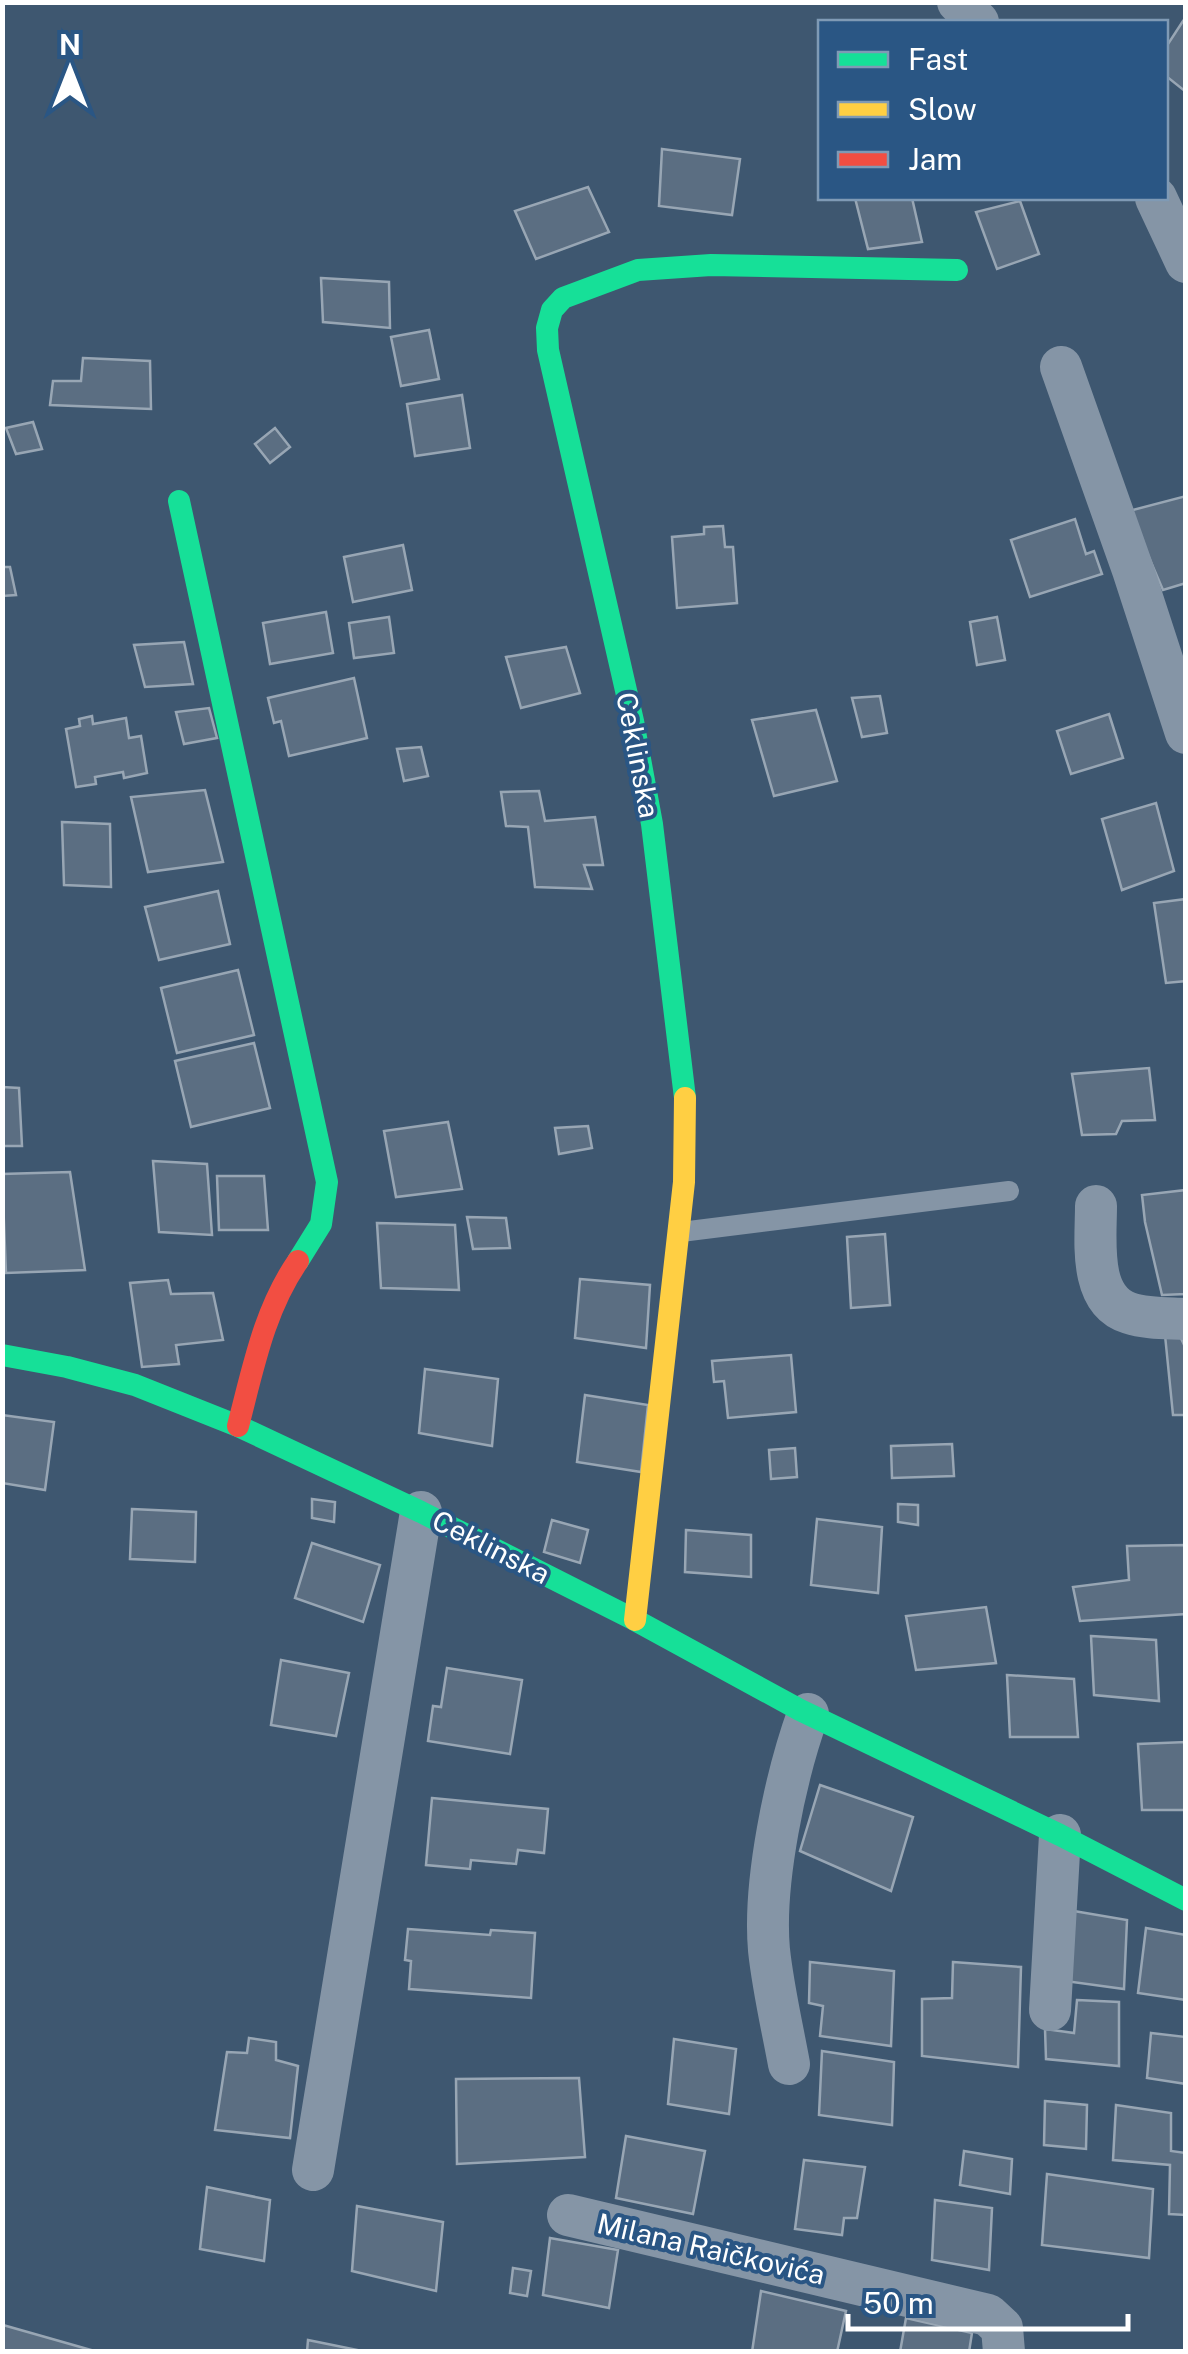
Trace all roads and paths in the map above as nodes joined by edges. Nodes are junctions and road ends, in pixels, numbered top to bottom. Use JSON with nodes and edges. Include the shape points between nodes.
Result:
{"nodes":[{"id":1,"x":958,"y":2,"type":"edge"},
{"id":2,"x":976,"y":20,"type":"edge"},
{"id":3,"x":1157,"y":200,"type":"edge"},
{"id":4,"x":1186,"y":262,"type":"edge"},
{"id":5,"x":957,"y":270,"type":"dead end"},
{"id":6,"x":1060,"y":367,"type":"dead end"},
{"id":7,"x":179,"y":501,"type":"dead end"},
{"id":8,"x":1186,"y":733,"type":"edge"},
{"id":9,"x":1009,"y":1191,"type":"dead end"},
{"id":10,"x":1096,"y":1206,"type":"dead end"},
{"id":11,"x":678,"y":1232,"type":"junction"},
{"id":12,"x":1186,"y":1319,"type":"edge"},
{"id":13,"x":2,"y":1355,"type":"edge"},
{"id":14,"x":238,"y":1426,"type":"junction"},
{"id":15,"x":421,"y":1512,"type":"junction"},
{"id":16,"x":635,"y":1620,"type":"junction"},
{"id":17,"x":808,"y":1714,"type":"junction"},
{"id":18,"x":1060,"y":1836,"type":"junction"},
{"id":19,"x":1186,"y":1900,"type":"edge"},
{"id":20,"x":1050,"y":2010,"type":"dead end"},
{"id":21,"x":790,"y":2064,"type":"dead end"},
{"id":22,"x":313,"y":2170,"type":"dead end"},
{"id":23,"x":568,"y":2215,"type":"dead end"},
{"id":24,"x":1004,"y":2352,"type":"edge"}],
"edges":[{"from":1,"to":2,"type":"street"},
{"from":3,"to":4,"type":"street"},
{"from":5,"to":11,"type":"street","name":"Ceklinska","via":[[638,270],[563,298],[546,328],[652,824],[685,1102]]},
{"from":6,"to":8,"type":"street"},
{"from":7,"to":14,"type":"street","via":[[327,1182],[322,1224],[285,1280]]},
{"from":9,"to":11,"type":"lane"},
{"from":10,"to":12,"type":"street","via":[[1095,1259],[1105,1295],[1126,1313]]},
{"from":11,"to":16,"type":"street","name":"Ceklinska"},
{"from":13,"to":14,"type":"street","name":"Ceklinska","via":[[134,1385]]},
{"from":14,"to":15,"type":"street","name":"Ceklinska"},
{"from":15,"to":16,"type":"street","name":"Ceklinska"},
{"from":15,"to":22,"type":"street"},
{"from":16,"to":17,"type":"street","name":"Ceklinska"},
{"from":17,"to":18,"type":"street","name":"Ceklinska"},
{"from":17,"to":21,"type":"street","via":[[772,1874],[774,1980]]},
{"from":18,"to":19,"type":"street","name":"Ceklinska"},
{"from":18,"to":20,"type":"street"},
{"from":23,"to":24,"type":"street","name":"Milana Raičkovića","via":[[988,2315],[1002,2328]]}]}
